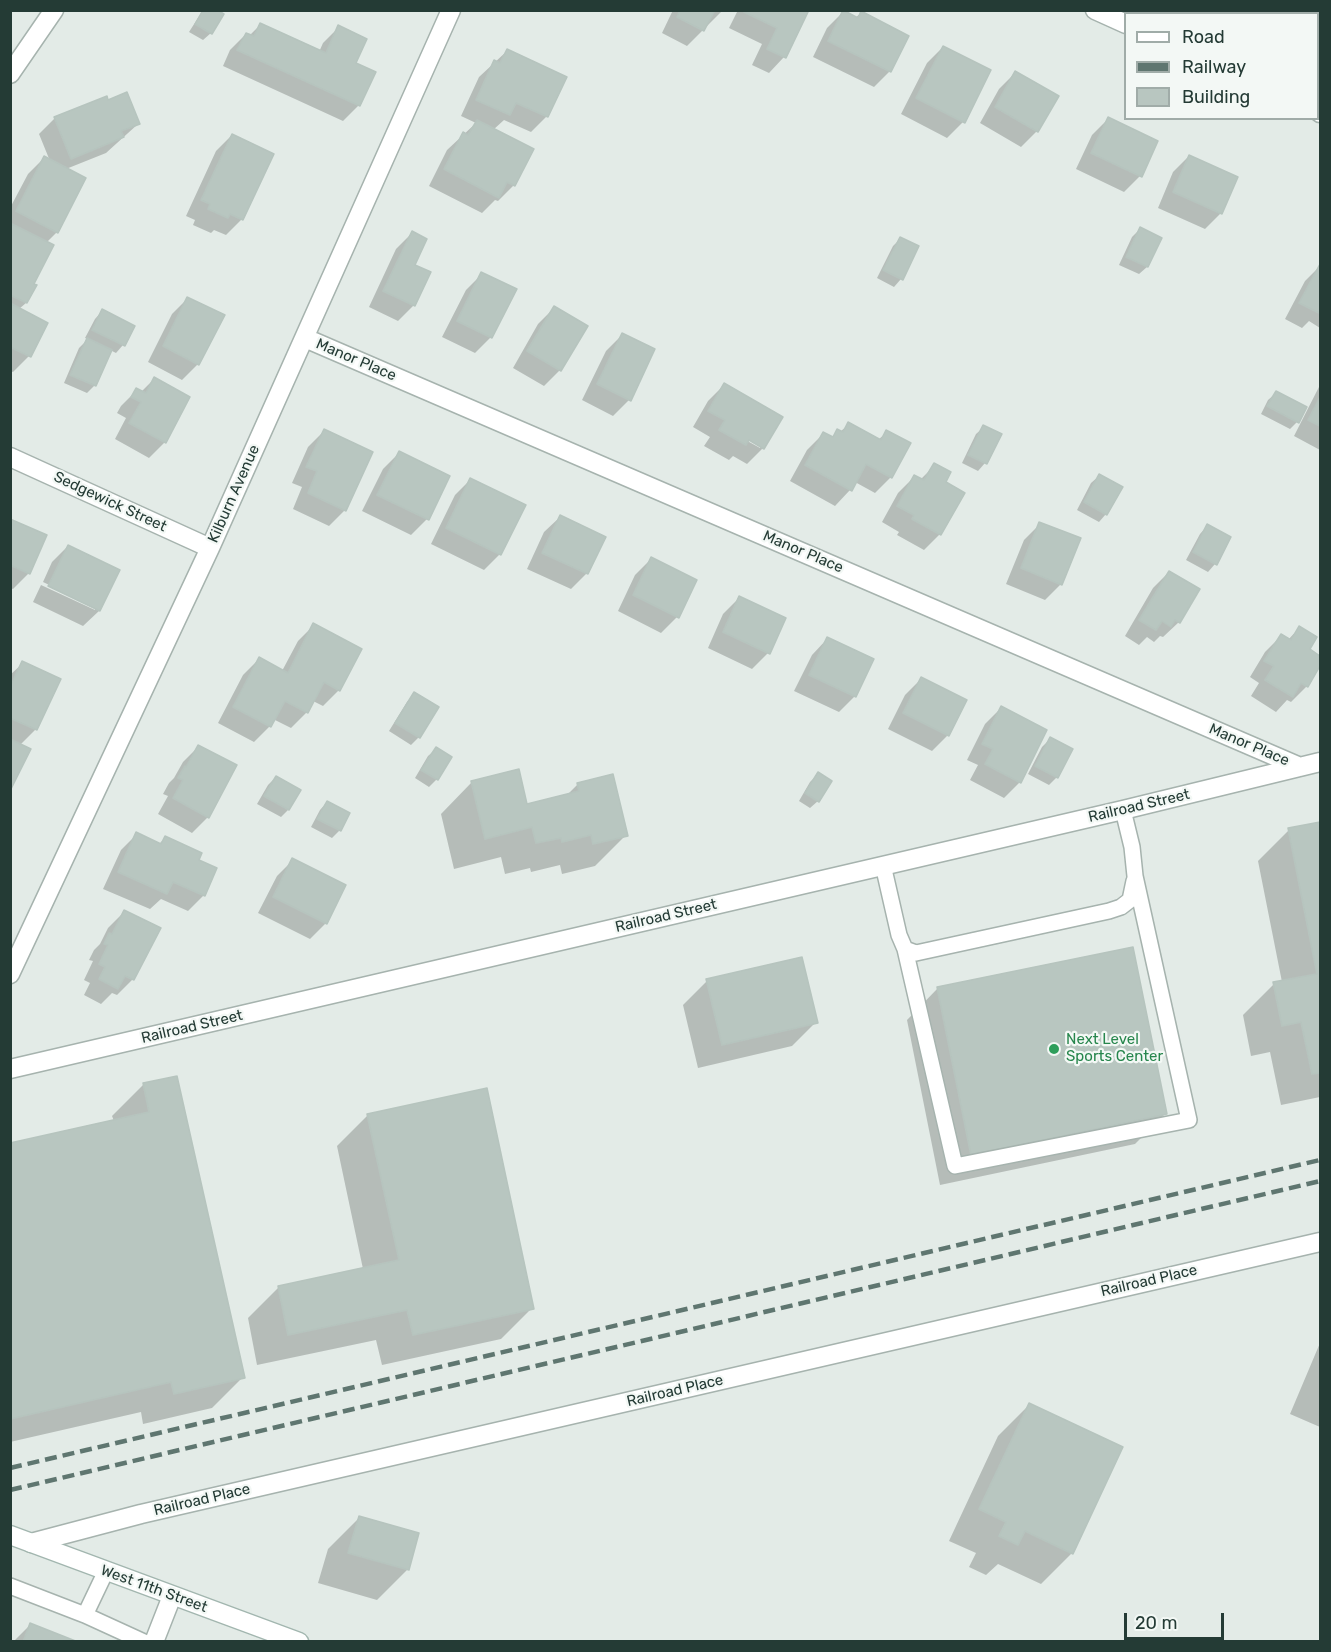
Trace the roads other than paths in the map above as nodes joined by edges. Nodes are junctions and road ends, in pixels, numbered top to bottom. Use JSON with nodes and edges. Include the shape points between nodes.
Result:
{"nodes":[{"id":1,"x":54,"y":10,"type":"edge"},
{"id":2,"x":451,"y":10,"type":"edge"},
{"id":3,"x":1095,"y":10,"type":"edge"},
{"id":4,"x":1124,"y":24,"type":"edge"},
{"id":5,"x":10,"y":74,"type":"edge"},
{"id":6,"x":305,"y":338,"type":"junction"},
{"id":7,"x":10,"y":457,"type":"edge"},
{"id":8,"x":210,"y":548,"type":"junction"},
{"id":9,"x":1320,"y":762,"type":"edge"},
{"id":10,"x":1300,"y":767,"type":"junction"},
{"id":11,"x":1123,"y":810,"type":"junction"},
{"id":12,"x":883,"y":865,"type":"junction"},
{"id":13,"x":1135,"y":876,"type":"junction"},
{"id":14,"x":902,"y":942,"type":"junction"},
{"id":15,"x":10,"y":974,"type":"edge"},
{"id":16,"x":10,"y":1069,"type":"edge"},
{"id":17,"x":1320,"y":1242,"type":"edge"},
{"id":18,"x":10,"y":1535,"type":"edge"},
{"id":19,"x":31,"y":1543,"type":"junction"},
{"id":20,"x":106,"y":1571,"type":"junction"},
{"id":21,"x":10,"y":1586,"type":"edge"},
{"id":22,"x":172,"y":1596,"type":"junction"},
{"id":23,"x":86,"y":1615,"type":"junction"},
{"id":24,"x":144,"y":1641,"type":"edge"},
{"id":25,"x":154,"y":1641,"type":"edge"},
{"id":26,"x":299,"y":1641,"type":"edge"}],
"edges":[{"from":1,"to":5,"type":"street"},
{"from":2,"to":6,"type":"street","name":"Kilburn Avenue"},
{"from":3,"to":4,"type":"street"},
{"from":6,"to":8,"type":"street","name":"Kilburn Avenue"},
{"from":6,"to":10,"type":"street","name":"Manor Place"},
{"from":7,"to":8,"type":"street","name":"Sedgewick Street"},
{"from":8,"to":15,"type":"street","name":"Kilburn Avenue"},
{"from":9,"to":10,"type":"street","name":"Railroad Street"},
{"from":10,"to":11,"type":"street","name":"Railroad Street"},
{"from":11,"to":12,"type":"street","name":"Railroad Street"},
{"from":11,"to":13,"type":"lane"},
{"from":12,"to":14,"type":"lane"},
{"from":12,"to":16,"type":"street","name":"Railroad Street"},
{"from":13,"to":14,"type":"lane","via":[[1130,900],[1109,911],[916,953]]},
{"from":13,"to":14,"type":"lane","via":[[1189,1120],[955,1166]]},
{"from":17,"to":19,"type":"street","name":"Railroad Place","via":[[141,1514]]},
{"from":18,"to":19,"type":"street","name":"West 11th Street"},
{"from":19,"to":20,"type":"street","name":"West 11th Street"},
{"from":20,"to":22,"type":"street","name":"West 11th Street"},
{"from":20,"to":23,"type":"lane"},
{"from":21,"to":23,"type":"lane"},
{"from":22,"to":25,"type":"street"},
{"from":22,"to":26,"type":"street","name":"West 11th Street"},
{"from":23,"to":24,"type":"lane"}]}
